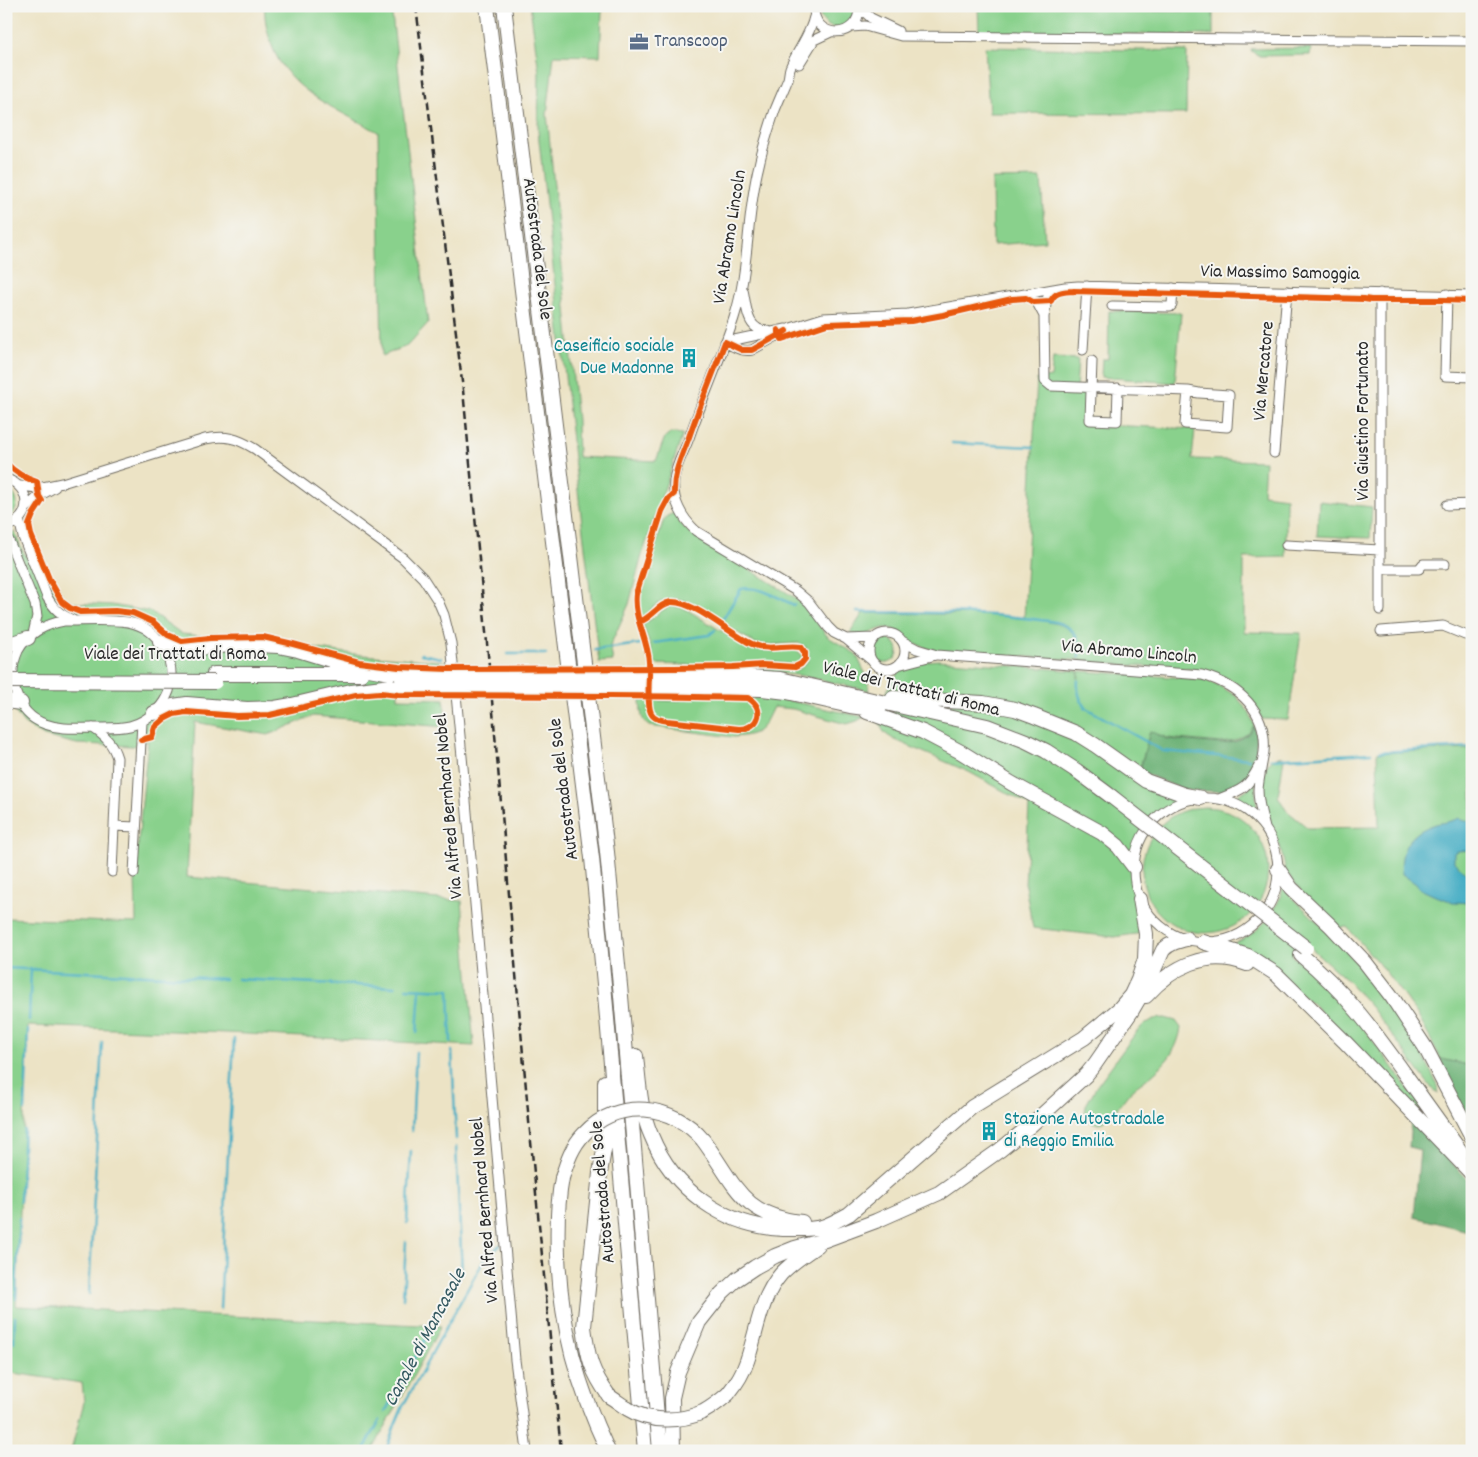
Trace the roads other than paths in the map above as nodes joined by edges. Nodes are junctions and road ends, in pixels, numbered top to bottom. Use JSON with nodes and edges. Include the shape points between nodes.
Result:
{"nodes":[{"id":1,"x":487,"y":6,"type":"edge"},
{"id":2,"x":504,"y":6,"type":"edge"},
{"id":3,"x":859,"y":7,"type":"edge"},
{"id":4,"x":814,"y":9,"type":"edge"},
{"id":5,"x":851,"y":27,"type":"junction"},
{"id":6,"x":831,"y":32,"type":"junction"},
{"id":7,"x":907,"y":35,"type":"junction"},
{"id":8,"x":1472,"y":41,"type":"edge"},
{"id":9,"x":788,"y":78,"type":"junction"},
{"id":10,"x":742,"y":286,"type":"junction"},
{"id":11,"x":1087,"y":286,"type":"junction"},
{"id":12,"x":1173,"y":288,"type":"junction"},
{"id":13,"x":1053,"y":289,"type":"junction"},
{"id":14,"x":1287,"y":291,"type":"junction"},
{"id":15,"x":1029,"y":293,"type":"junction"},
{"id":16,"x":1380,"y":293,"type":"junction"},
{"id":17,"x":1447,"y":294,"type":"junction"},
{"id":18,"x":1472,"y":296,"type":"edge"},
{"id":19,"x":1112,"y":306,"type":"dead end"},
{"id":20,"x":1044,"y":317,"type":"junction"},
{"id":21,"x":791,"y":328,"type":"junction"},
{"id":22,"x":774,"y":331,"type":"junction"},
{"id":23,"x":725,"y":342,"type":"junction"},
{"id":24,"x":742,"y":350,"type":"junction"},
{"id":25,"x":1083,"y":350,"type":"dead end"},
{"id":26,"x":721,"y":352,"type":"junction"},
{"id":27,"x":1092,"y":362,"type":"dead end"},
{"id":28,"x":1472,"y":377,"type":"edge"},
{"id":29,"x":1090,"y":387,"type":"junction"},
{"id":30,"x":1118,"y":388,"type":"junction"},
{"id":31,"x":1188,"y":391,"type":"junction"},
{"id":32,"x":1274,"y":453,"type":"dead end"},
{"id":33,"x":7,"y":478,"type":"edge"},
{"id":34,"x":62,"y":483,"type":"junction"},
{"id":35,"x":20,"y":486,"type":"junction"},
{"id":36,"x":1472,"y":504,"type":"edge"},
{"id":37,"x":1447,"y":505,"type":"dead end"},
{"id":38,"x":25,"y":509,"type":"junction"},
{"id":39,"x":19,"y":519,"type":"junction"},
{"id":40,"x":6,"y":526,"type":"edge"},
{"id":41,"x":6,"y":536,"type":"edge"},
{"id":42,"x":1286,"y":545,"type":"dead end"},
{"id":43,"x":1380,"y":550,"type":"junction"},
{"id":44,"x":1445,"y":564,"type":"dead end"},
{"id":45,"x":1380,"y":570,"type":"junction"},
{"id":46,"x":1380,"y":610,"type":"dead end"},
{"id":47,"x":76,"y":621,"type":"junction"},
{"id":48,"x":1381,"y":631,"type":"dead end"},
{"id":49,"x":1472,"y":635,"type":"edge"},
{"id":50,"x":30,"y":636,"type":"junction"},
{"id":51,"x":874,"y":638,"type":"junction"},
{"id":52,"x":846,"y":639,"type":"junction"},
{"id":53,"x":902,"y":641,"type":"junction"},
{"id":54,"x":160,"y":642,"type":"junction"},
{"id":55,"x":6,"y":645,"type":"edge"},
{"id":56,"x":937,"y":655,"type":"junction"},
{"id":57,"x":870,"y":659,"type":"junction"},
{"id":58,"x":898,"y":666,"type":"junction"},
{"id":59,"x":6,"y":674,"type":"edge"},
{"id":60,"x":215,"y":678,"type":"junction"},
{"id":61,"x":395,"y":680,"type":"junction"},
{"id":62,"x":6,"y":681,"type":"edge"},
{"id":63,"x":674,"y":683,"type":"junction"},
{"id":64,"x":843,"y":692,"type":"junction"},
{"id":65,"x":6,"y":701,"type":"edge"},
{"id":66,"x":21,"y":704,"type":"junction"},
{"id":67,"x":850,"y":706,"type":"junction"},
{"id":68,"x":154,"y":713,"type":"junction"},
{"id":69,"x":142,"y":722,"type":"junction"},
{"id":70,"x":93,"y":728,"type":"junction"},
{"id":71,"x":1262,"y":761,"type":"junction"},
{"id":72,"x":1202,"y":798,"type":"junction"},
{"id":73,"x":1219,"y":799,"type":"junction"},
{"id":74,"x":1110,"y":801,"type":"junction"},
{"id":75,"x":114,"y":826,"type":"junction"},
{"id":76,"x":136,"y":827,"type":"junction"},
{"id":77,"x":1264,"y":828,"type":"junction"},
{"id":78,"x":1134,"y":867,"type":"junction"},
{"id":79,"x":1278,"y":869,"type":"junction"},
{"id":80,"x":112,"y":872,"type":"dead end"},
{"id":81,"x":134,"y":873,"type":"dead end"},
{"id":82,"x":1140,"y":899,"type":"junction"},
{"id":83,"x":1187,"y":939,"type":"junction"},
{"id":84,"x":1203,"y":942,"type":"junction"},
{"id":85,"x":1304,"y":952,"type":"junction"},
{"id":86,"x":604,"y":984,"type":"junction"},
{"id":87,"x":621,"y":996,"type":"junction"},
{"id":88,"x":1131,"y":1012,"type":"junction"},
{"id":89,"x":1325,"y":1022,"type":"junction"},
{"id":90,"x":1472,"y":1137,"type":"edge"},
{"id":91,"x":1472,"y":1151,"type":"edge"},
{"id":92,"x":1472,"y":1166,"type":"edge"},
{"id":93,"x":1472,"y":1174,"type":"edge"},
{"id":94,"x":849,"y":1214,"type":"junction"},
{"id":95,"x":825,"y":1240,"type":"junction"},
{"id":96,"x":527,"y":1451,"type":"edge"},
{"id":97,"x":608,"y":1451,"type":"edge"},
{"id":98,"x":645,"y":1451,"type":"edge"},
{"id":99,"x":660,"y":1451,"type":"edge"},
{"id":100,"x":673,"y":1451,"type":"edge"}],
"edges":[{"from":1,"to":86,"type":"highway","name":"Autostrada del Sole","via":[[576,723]]},
{"from":2,"to":87,"type":"highway","name":"Autostrada del Sole","via":[[606,842]]},
{"from":3,"to":5,"type":"street"},
{"from":3,"to":7,"type":"street","via":[[871,18]]},
{"from":4,"to":6,"type":"street","via":[[819,25]]},
{"from":4,"to":9,"type":"street","name":"Via Abramo Lincoln","via":[[812,28],[790,68]]},
{"from":5,"to":6,"type":"street","name":"Via Abramo Lincoln"},
{"from":5,"to":7,"type":"street","name":"Via Abramo Lincoln","via":[[865,26]]},
{"from":6,"to":9,"type":"street","name":"Via Abramo Lincoln","via":[[814,40]]},
{"from":7,"to":8,"type":"street","name":"Via Abramo Lincoln"},
{"from":9,"to":10,"type":"street","name":"Via Abramo Lincoln","via":[[772,119],[755,181]]},
{"from":10,"to":22,"type":"street","name":"Via Massimo Samoggia","via":[[752,325],[760,330]]},
{"from":10,"to":23,"type":"street","name":"Via Abramo Lincoln"},
{"from":11,"to":12,"type":"street","name":"Via Massimo Samoggia"},
{"from":11,"to":13,"type":"street","name":"Via Massimo Samoggia"},
{"from":11,"to":25,"type":"street"},
{"from":12,"to":14,"type":"street","name":"Via Massimo Samoggia"},
{"from":12,"to":19,"type":"street","via":[[1170,307]]},
{"from":13,"to":15,"type":"street","name":"Via Massimo Samoggia"},
{"from":13,"to":20,"type":"street","via":[[1047,299]]},
{"from":14,"to":16,"type":"street","name":"Via Massimo Samoggia"},
{"from":14,"to":32,"type":"street","name":"Via Mercatore"},
{"from":15,"to":20,"type":"street"},
{"from":15,"to":21,"type":"street","name":"Via Massimo Samoggia","via":[[908,314],[822,318]]},
{"from":16,"to":17,"type":"street","name":"Via Massimo Samoggia"},
{"from":16,"to":43,"type":"street","name":"Via Giustino Fortunato"},
{"from":17,"to":18,"type":"street","name":"Via Massimo Samoggia"},
{"from":17,"to":28,"type":"street","via":[[1445,376]]},
{"from":20,"to":29,"type":"street","via":[[1045,381],[1051,386]]},
{"from":21,"to":22,"type":"street","name":"Via Massimo Samoggia"},
{"from":21,"to":24,"type":"street","name":"Via Massimo Samoggia","via":[[752,350]]},
{"from":22,"to":23,"type":"street","name":"Via Massimo Samoggia"},
{"from":23,"to":24,"type":"street"},
{"from":23,"to":26,"type":"street","name":"Via Abramo Lincoln"},
{"from":24,"to":26,"type":"street","name":"Via Massimo Samoggia"},
{"from":26,"to":52,"type":"street","name":"Via Abramo Lincoln","via":[[675,476],[674,494],[681,512],[696,531],[796,591],[809,602],[828,628]]},
{"from":27,"to":29,"type":"street"},
{"from":29,"to":30,"type":"street"},
{"from":29,"to":30,"type":"street","via":[[1090,420],[1110,421],[1117,421]]},
{"from":30,"to":31,"type":"street"},
{"from":31,"to":31,"type":"street","via":[[1185,424],[1227,427],[1229,395]]},
{"from":33,"to":35,"type":"street"},
{"from":34,"to":35,"type":"street","name":"Via Alfred Bernhard Nobel","via":[[38,488]]},
{"from":34,"to":38,"type":"street","name":"Via Alfred Bernhard Nobel","via":[[39,496]]},
{"from":34,"to":96,"type":"street","name":"Via Alfred Bernhard Nobel","via":[[205,439],[236,439],[255,449],[403,558],[423,578],[438,601],[448,630],[452,657],[515,1360]]},
{"from":35,"to":38,"type":"street","via":[[26,497]]},
{"from":36,"to":37,"type":"street"},
{"from":38,"to":39,"type":"street","name":"Via Alfred Bernhard Nobel"},
{"from":39,"to":40,"type":"street"},
{"from":39,"to":47,"type":"street","via":[[22,537],[47,597],[56,610]]},
{"from":41,"to":50,"type":"street","via":[[35,604],[37,616]]},
{"from":42,"to":43,"type":"street"},
{"from":43,"to":45,"type":"street","name":"Via Giustino Fortunato"},
{"from":44,"to":45,"type":"street","via":[[1422,564],[1419,569]]},
{"from":45,"to":46,"type":"street","name":"Via Giustino Fortunato"},
{"from":47,"to":50,"type":"street","via":[[48,624]]},
{"from":47,"to":54,"type":"street","via":[[128,622],[146,630]]},
{"from":48,"to":49,"type":"street","via":[[1443,626]]},
{"from":50,"to":55,"type":"highway"},
{"from":50,"to":66,"type":"street","via":[[21,646],[14,668],[14,687]]},
{"from":51,"to":52,"type":"street","name":"Via Abramo Lincoln"},
{"from":51,"to":53,"type":"street","name":"Via Abramo Lincoln","via":[[889,633]]},
{"from":51,"to":57,"type":"street","via":[[869,648]]},
{"from":52,"to":57,"type":"street","name":"Via Abramo Lincoln"},
{"from":53,"to":56,"type":"street","name":"Via Abramo Lincoln"},
{"from":53,"to":58,"type":"street","via":[[905,654]]},
{"from":54,"to":61,"type":"highway","via":[[187,648],[241,644],[278,646]]},
{"from":54,"to":68,"type":"street","via":[[169,659],[171,679],[168,695]]},
{"from":56,"to":58,"type":"street","name":"Via Abramo Lincoln"},
{"from":56,"to":71,"type":"street","name":"Via Abramo Lincoln","via":[[1159,670],[1214,678],[1235,689],[1254,710],[1262,730]]},
{"from":57,"to":58,"type":"street","name":"Via Abramo Lincoln","via":[[880,668]]},
{"from":59,"to":60,"type":"highway","name":"Viale dei Trattati di Roma"},
{"from":60,"to":61,"type":"highway","name":"Viale dei Trattati di Roma"},
{"from":60,"to":62,"type":"highway","name":"Viale dei Trattati di Roma","bridge":true},
{"from":61,"to":63,"type":"highway","name":"Viale dei Trattati di Roma","bridge":true,"via":[[528,676]]},
{"from":61,"to":68,"type":"highway","via":[[275,708],[187,704]]},
{"from":63,"to":64,"type":"highway","name":"Viale dei Trattati di Roma","via":[[719,675],[765,677]]},
{"from":63,"to":67,"type":"highway","name":"Viale dei Trattati di Roma","via":[[762,689]]},
{"from":64,"to":72,"type":"highway","via":[[888,698],[969,701],[1015,710],[1076,733],[1146,781]]},
{"from":64,"to":74,"type":"highway","name":"Viale dei Trattati di Roma","via":[[969,721],[1026,741],[1089,779]]},
{"from":65,"to":66,"type":"highway"},
{"from":66,"to":70,"type":"street","via":[[43,723],[58,728]]},
{"from":67,"to":74,"type":"highway","name":"Viale dei Trattati di Roma","via":[[970,730],[1012,744]]},
{"from":67,"to":78,"type":"highway","via":[[923,732],[961,752],[1102,834],[1118,846]]},
{"from":68,"to":69,"type":"street"},
{"from":69,"to":70,"type":"street","via":[[126,728]]},
{"from":69,"to":76,"type":"street"},
{"from":70,"to":75,"type":"street","via":[[106,737],[117,758]]},
{"from":71,"to":73,"type":"street","name":"Via Abramo Lincoln","via":[[1246,786]]},
{"from":71,"to":77,"type":"street","name":"Via Abramo Lincoln","via":[[1258,792]]},
{"from":72,"to":73,"type":"street"},
{"from":72,"to":78,"type":"street","via":[[1173,806],[1155,820],[1139,845]]},
{"from":73,"to":77,"type":"street","via":[[1245,810]]},
{"from":74,"to":85,"type":"highway","name":"Viale dei Trattati di Roma"},
{"from":75,"to":76,"type":"street"},
{"from":75,"to":80,"type":"street"},
{"from":76,"to":81,"type":"street"},
{"from":77,"to":79,"type":"street","via":[[1273,844]]},
{"from":78,"to":82,"type":"street"},
{"from":79,"to":84,"type":"street","via":[[1272,897],[1256,922],[1232,937]]},
{"from":79,"to":90,"type":"highway","via":[[1291,888],[1348,944],[1387,991],[1425,1047]]},
{"from":82,"to":83,"type":"street","via":[[1159,924]]},
{"from":82,"to":94,"type":"highway","via":[[1146,934],[1145,958],[1131,994],[1119,1009],[1084,1038],[972,1106]]},
{"from":83,"to":84,"type":"street"},
{"from":83,"to":88,"type":"highway","via":[[1172,943],[1163,950]]},
{"from":84,"to":89,"type":"highway","via":[[1248,956],[1268,967]]},
{"from":85,"to":91,"type":"highway","name":"Viale dei Trattati di Roma","via":[[1334,972],[1362,1002]]},
{"from":85,"to":92,"type":"highway","name":"Viale dei Trattati di Roma","via":[[1382,1042]]},
{"from":86,"to":95,"type":"highway","bridge":true,"via":[[605,1144],[584,1328],[587,1353],[609,1396],[629,1410],[650,1418],[676,1419],[704,1411],[728,1394],[745,1368],[772,1286],[781,1274]]},
{"from":86,"to":98,"type":"highway","name":"Autostrada del Sole"},
{"from":87,"to":94,"type":"highway","via":[[636,1057],[645,1121],[674,1176],[719,1212],[751,1225],[789,1229],[820,1227]]},
{"from":87,"to":99,"type":"highway","name":"Autostrada del Sole"},
{"from":88,"to":89,"type":"highway","via":[[1171,972],[1198,961],[1220,959],[1262,970]]},
{"from":88,"to":95,"type":"highway","via":[[1086,1075],[1000,1150],[939,1193]]},
{"from":89,"to":93,"type":"highway"},
{"from":94,"to":97,"type":"highway","bridge":true,"via":[[813,1222],[766,1214],[739,1192],[695,1130],[658,1110],[625,1111],[600,1121],[584,1134],[571,1153],[562,1178],[558,1208],[562,1304],[574,1364]]},
{"from":95,"to":100,"type":"highway","via":[[795,1248],[755,1266],[722,1293],[700,1322],[674,1385]]}]}
